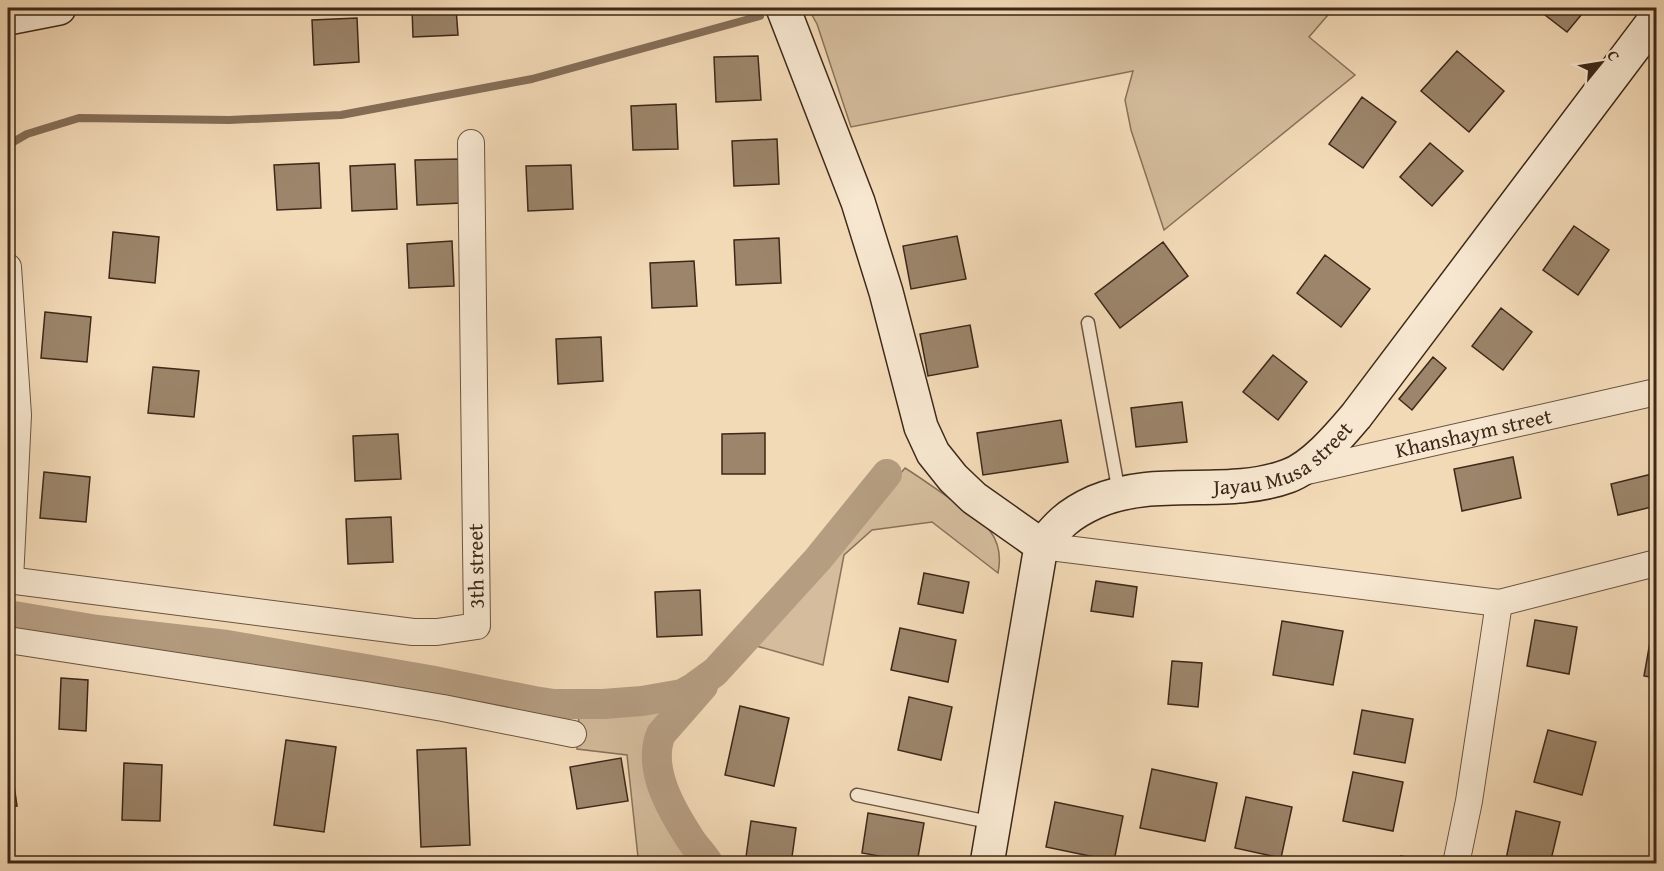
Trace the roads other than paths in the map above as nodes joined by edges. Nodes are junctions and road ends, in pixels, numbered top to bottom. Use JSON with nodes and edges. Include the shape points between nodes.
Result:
{"nodes":[{"id":1,"x":59,"y":8,"type":"edge"},
{"id":2,"x":783,"y":8,"type":"edge"},
{"id":3,"x":8,"y":18,"type":"edge"},
{"id":4,"x":1652,"y":18,"type":"edge"},
{"id":5,"x":471,"y":143,"type":"dead end"},
{"id":6,"x":8,"y":267,"type":"edge"},
{"id":7,"x":1088,"y":323,"type":"dead end"},
{"id":8,"x":1656,"y":392,"type":"edge"},
{"id":9,"x":1292,"y":475,"type":"junction"},
{"id":10,"x":1119,"y":494,"type":"junction"},
{"id":11,"x":1042,"y":546,"type":"junction"},
{"id":12,"x":1656,"y":563,"type":"edge"},
{"id":13,"x":9,"y":580,"type":"edge"},
{"id":14,"x":1499,"y":603,"type":"junction"},
{"id":15,"x":8,"y":640,"type":"edge"},
{"id":16,"x":573,"y":734,"type":"dead end"},
{"id":17,"x":857,"y":795,"type":"dead end"},
{"id":18,"x":994,"y":824,"type":"junction"},
{"id":19,"x":987,"y":864,"type":"edge"},
{"id":20,"x":1456,"y":864,"type":"edge"}],
"edges":[{"from":1,"to":3,"type":"street"},
{"from":2,"to":11,"type":"street","via":[[858,202],[921,427],[933,453],[974,498]]},
{"from":4,"to":9,"type":"street","name":"Jayau Musa street","via":[[1356,416],[1321,454]]},
{"from":5,"to":13,"type":"street","name":"3th street","via":[[477,626],[413,632]]},
{"from":6,"to":13,"type":"street","name":"3th street","via":[[18,415]]},
{"from":7,"to":10,"type":"lane"},
{"from":8,"to":9,"type":"street","name":"Khanshaym street"},
{"from":9,"to":10,"type":"street","name":"Jayau Musa street","via":[[1253,485],[1155,488]]},
{"from":10,"to":11,"type":"street","name":"Jayau Musa street","via":[[1068,517]]},
{"from":11,"to":14,"type":"street"},
{"from":11,"to":18,"type":"street","name":"Jayau Musa street"},
{"from":12,"to":14,"type":"street"},
{"from":14,"to":20,"type":"street"},
{"from":15,"to":16,"type":"street","via":[[410,703]]},
{"from":17,"to":18,"type":"lane"},
{"from":18,"to":19,"type":"street","name":"Jayau Musa street"}]}
